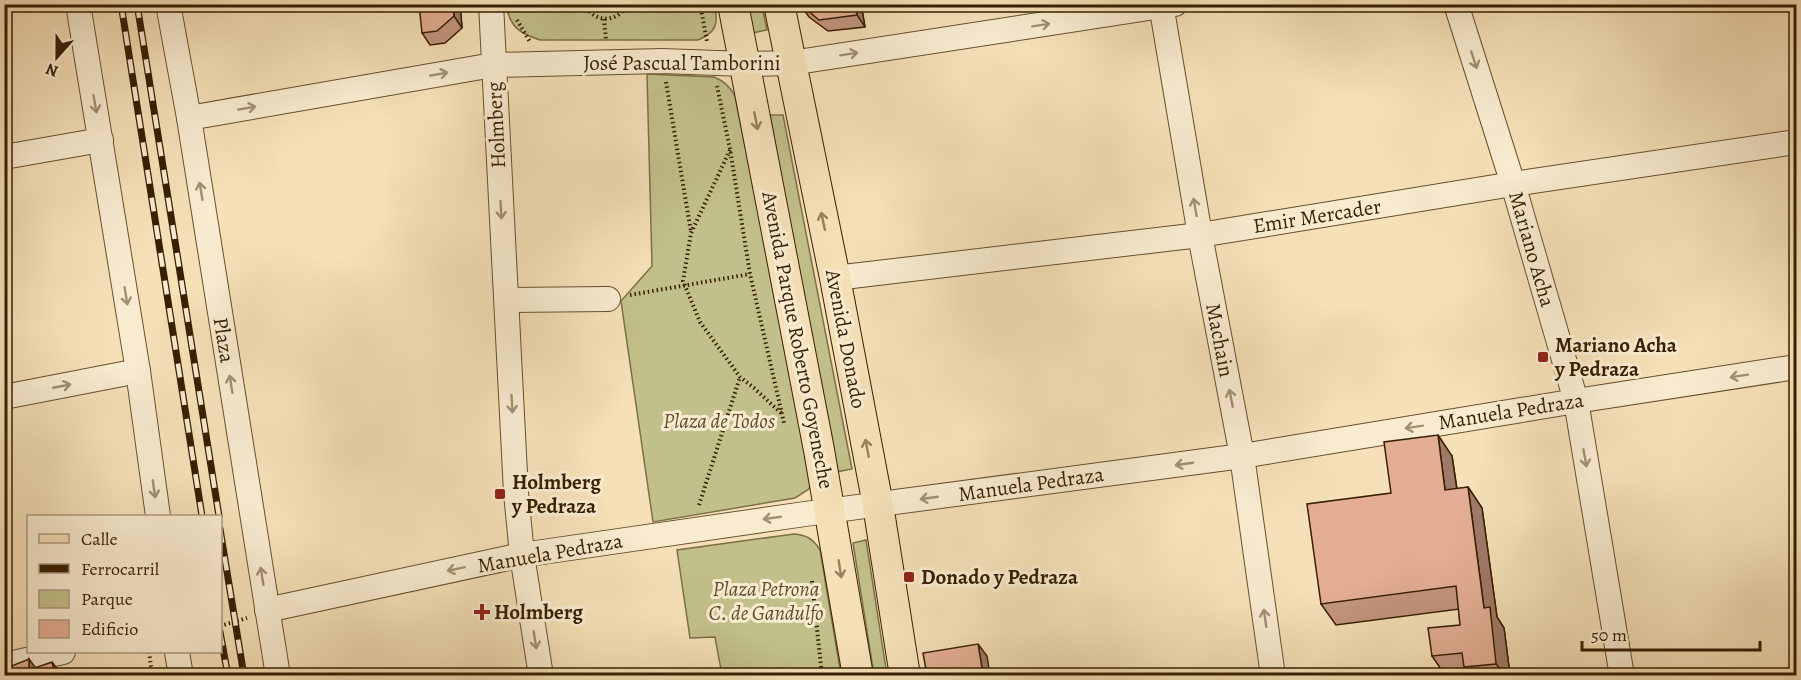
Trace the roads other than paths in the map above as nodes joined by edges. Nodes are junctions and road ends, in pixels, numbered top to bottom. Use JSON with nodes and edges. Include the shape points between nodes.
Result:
{"nodes":[{"id":1,"x":78,"y":4,"type":"edge"},
{"id":2,"x":168,"y":4,"type":"edge"},
{"id":3,"x":491,"y":4,"type":"edge"},
{"id":4,"x":733,"y":4,"type":"edge"},
{"id":5,"x":779,"y":4,"type":"edge"},
{"id":6,"x":1456,"y":4,"type":"edge"},
{"id":7,"x":1166,"y":5,"type":"edge"},
{"id":8,"x":791,"y":63,"type":"junction"},
{"id":9,"x":745,"y":64,"type":"junction"},
{"id":10,"x":493,"y":65,"type":"junction"},
{"id":11,"x":189,"y":118,"type":"junction"},
{"id":12,"x":101,"y":140,"type":"junction"},
{"id":13,"x":1797,"y":142,"type":"edge"},
{"id":14,"x":4,"y":158,"type":"edge"},
{"id":15,"x":1513,"y":184,"type":"junction"},
{"id":16,"x":1200,"y":235,"type":"junction"},
{"id":17,"x":835,"y":278,"type":"junction"},
{"id":18,"x":608,"y":298,"type":"road end"},
{"id":19,"x":507,"y":300,"type":"junction"},
{"id":20,"x":1797,"y":367,"type":"edge"},
{"id":21,"x":138,"y":371,"type":"junction"},
{"id":22,"x":4,"y":397,"type":"edge"},
{"id":23,"x":1576,"y":401,"type":"junction"},
{"id":24,"x":1242,"y":456,"type":"junction"},
{"id":25,"x":878,"y":505,"type":"junction"},
{"id":26,"x":830,"y":511,"type":"junction"},
{"id":27,"x":158,"y":515,"type":"edge"},
{"id":28,"x":522,"y":555,"type":"junction"},
{"id":29,"x":267,"y":610,"type":"junction"},
{"id":30,"x":55,"y":653,"type":"edge"},
{"id":31,"x":177,"y":653,"type":"edge"},
{"id":32,"x":4,"y":665,"type":"edge"},
{"id":33,"x":181,"y":675,"type":"edge"},
{"id":34,"x":278,"y":675,"type":"edge"},
{"id":35,"x":541,"y":675,"type":"edge"},
{"id":36,"x":858,"y":675,"type":"edge"},
{"id":37,"x":905,"y":675,"type":"edge"},
{"id":38,"x":1273,"y":675,"type":"edge"},
{"id":39,"x":1622,"y":675,"type":"edge"}],
"edges":[{"from":1,"to":12,"type":"street","one_way":true},
{"from":2,"to":11,"type":"street","name":"Plaza"},
{"from":3,"to":10,"type":"street","name":"Holmberg"},
{"from":4,"to":9,"type":"main road","name":"Avenida Parque Roberto Goyeneche"},
{"from":5,"to":8,"type":"main road","name":"Avenida Donado"},
{"from":6,"to":15,"type":"street","name":"Mariano Acha","one_way":true},
{"from":8,"to":7,"type":"street","name":"José Pascual Tamborini","one_way":true},
{"from":16,"to":7,"type":"street","name":"Machain","one_way":true},
{"from":8,"to":9,"type":"street","name":"José Pascual Tamborini"},
{"from":17,"to":8,"type":"main road","name":"Avenida Donado","one_way":true},
{"from":9,"to":10,"type":"street","name":"José Pascual Tamborini","via":[[662,61]]},
{"from":9,"to":26,"type":"main road","name":"Avenida Parque Roberto Goyeneche","one_way":true},
{"from":11,"to":10,"type":"street","name":"José Pascual Tamborini","one_way":true},
{"from":10,"to":19,"type":"street","name":"Holmberg","one_way":true},
{"from":29,"to":11,"type":"street","name":"Plaza","one_way":true},
{"from":12,"to":14,"type":"street"},
{"from":12,"to":21,"type":"street","one_way":true},
{"from":13,"to":15,"type":"street","name":"Emir Mercader"},
{"from":15,"to":16,"type":"street","name":"Emir Mercader"},
{"from":15,"to":23,"type":"street","name":"Mariano Acha"},
{"from":16,"to":17,"type":"street","name":"Emir Mercader"},
{"from":24,"to":16,"type":"street","name":"Machain","one_way":true},
{"from":25,"to":17,"type":"main road","name":"Avenida Donado","one_way":true},
{"from":18,"to":19,"type":"street"},
{"from":19,"to":28,"type":"street","name":"Holmberg","one_way":true},
{"from":20,"to":23,"type":"street","name":"Manuela Pedraza","one_way":true},
{"from":22,"to":21,"type":"street","one_way":true},
{"from":21,"to":27,"type":"street","one_way":true},
{"from":23,"to":24,"type":"street","name":"Manuela Pedraza","one_way":true},
{"from":23,"to":39,"type":"street","name":"Mariano Acha","one_way":true},
{"from":24,"to":25,"type":"street","name":"Manuela Pedraza","one_way":true},
{"from":38,"to":24,"type":"street","name":"Machain","one_way":true},
{"from":25,"to":26,"type":"street","name":"Manuela Pedraza"},
{"from":25,"to":37,"type":"main road","name":"Avenida Donado"},
{"from":26,"to":28,"type":"street","name":"Manuela Pedraza","one_way":true},
{"from":26,"to":36,"type":"main road","name":"Avenida Parque Roberto Goyeneche","one_way":true},
{"from":28,"to":29,"type":"street","name":"Manuela Pedraza","one_way":true},
{"from":28,"to":35,"type":"street","name":"Holmberg","one_way":true},
{"from":29,"to":34,"type":"street","name":"Plaza"},
{"from":30,"to":32,"type":"street"},
{"from":31,"to":33,"type":"street"}]}
